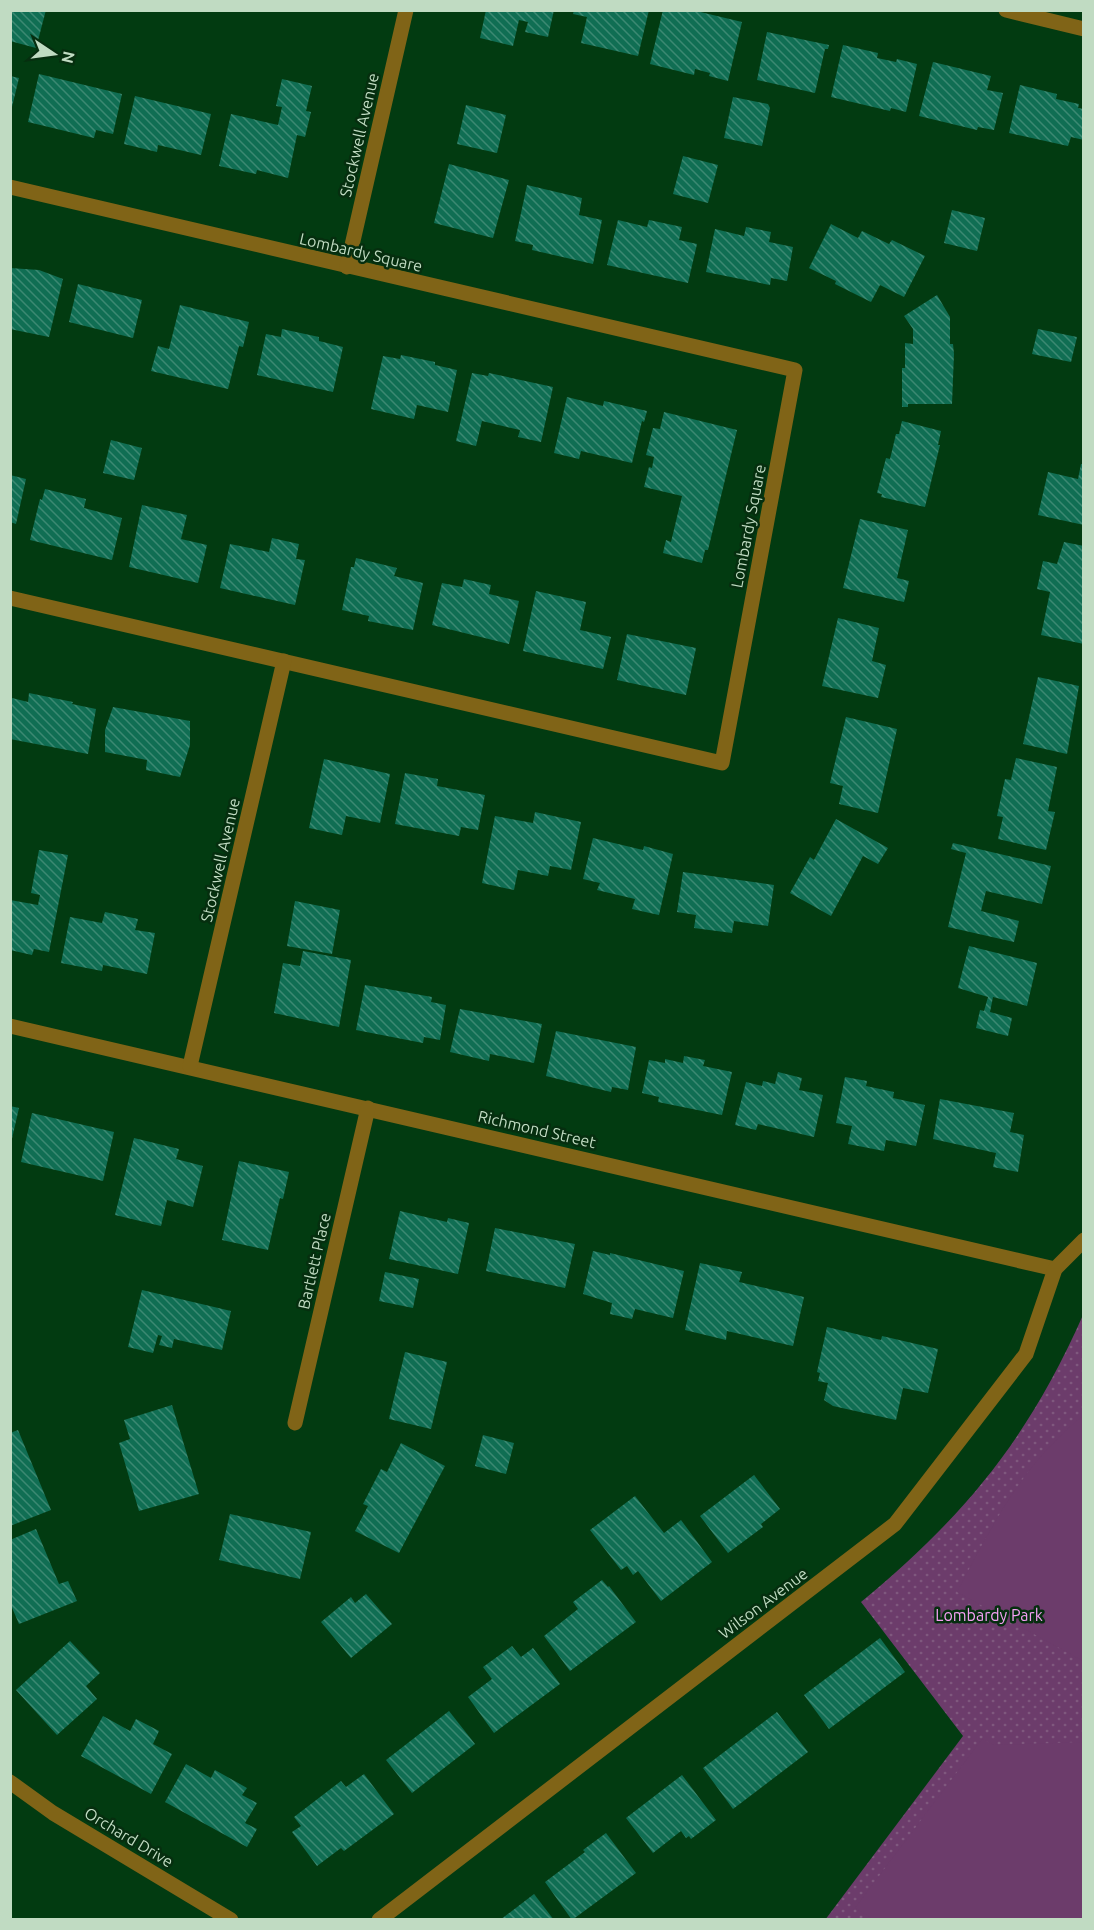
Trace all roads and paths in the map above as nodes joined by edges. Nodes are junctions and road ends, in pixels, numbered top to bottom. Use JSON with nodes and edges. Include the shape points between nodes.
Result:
{"nodes":[{"id":1,"x":406,"y":10,"type":"edge"},
{"id":2,"x":1006,"y":10,"type":"edge"},
{"id":3,"x":1083,"y":29,"type":"edge"},
{"id":4,"x":10,"y":187,"type":"edge"},
{"id":5,"x":347,"y":267,"type":"junction"},
{"id":6,"x":10,"y":598,"type":"edge"},
{"id":7,"x":284,"y":661,"type":"junction"},
{"id":8,"x":10,"y":1026,"type":"edge"},
{"id":9,"x":190,"y":1066,"type":"junction"},
{"id":10,"x":368,"y":1108,"type":"junction"},
{"id":11,"x":1082,"y":1243,"type":"edge"},
{"id":12,"x":1055,"y":1269,"type":"junction"},
{"id":13,"x":295,"y":1423,"type":"dead end"},
{"id":14,"x":10,"y":1782,"type":"edge"},
{"id":15,"x":231,"y":1920,"type":"edge"},
{"id":16,"x":379,"y":1920,"type":"edge"}],
"edges":[{"from":1,"to":5,"type":"street","name":"Stockwell Avenue"},
{"from":2,"to":3,"type":"street"},
{"from":4,"to":5,"type":"street","name":"Lombardy Square"},
{"from":5,"to":7,"type":"street","name":"Lombardy Square","via":[[795,370],[722,763]]},
{"from":6,"to":7,"type":"street","name":"Lombardy Square"},
{"from":7,"to":9,"type":"street","name":"Stockwell Avenue"},
{"from":8,"to":9,"type":"street","name":"Richmond Street"},
{"from":9,"to":10,"type":"street","name":"Richmond Street"},
{"from":10,"to":12,"type":"street","name":"Richmond Street"},
{"from":10,"to":13,"type":"street","name":"Bartlett Place"},
{"from":11,"to":12,"type":"street","name":"Wilson Avenue"},
{"from":12,"to":16,"type":"street","name":"Wilson Avenue","via":[[1026,1354],[896,1524]]},
{"from":14,"to":15,"type":"street","name":"Orchard Drive","via":[[53,1813]]}]}
